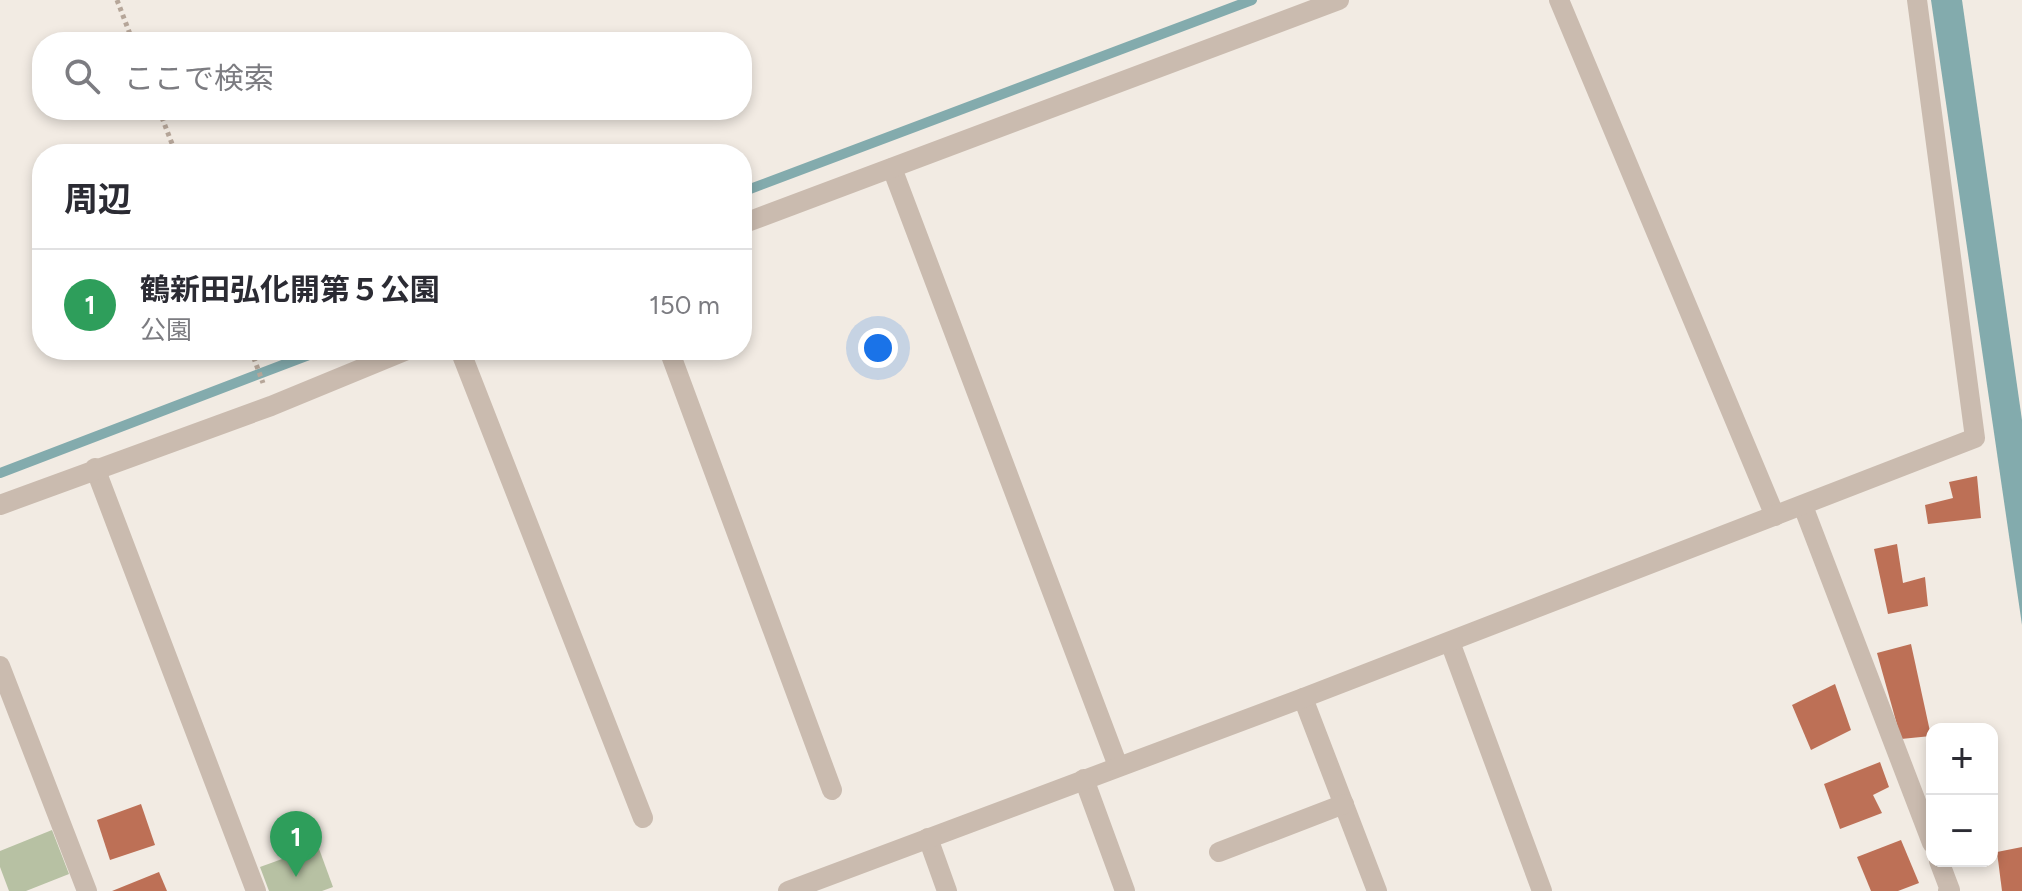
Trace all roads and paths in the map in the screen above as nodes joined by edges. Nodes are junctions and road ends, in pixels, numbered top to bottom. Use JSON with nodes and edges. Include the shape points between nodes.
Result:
{"nodes":[{"id":1,"x":117,"y":0,"type":"edge"},
{"id":2,"x":1339,"y":0,"type":"edge"},
{"id":3,"x":1559,"y":0,"type":"edge"},
{"id":4,"x":1917,"y":0,"type":"edge"},
{"id":5,"x":129,"y":32,"type":"edge"},
{"id":6,"x":163,"y":120,"type":"edge"},
{"id":7,"x":172,"y":144,"type":"edge"},
{"id":8,"x":892,"y":168,"type":"junction"},
{"id":9,"x":752,"y":220,"type":"edge"},
{"id":10,"x":255,"y":360,"type":"edge"},
{"id":11,"x":383,"y":360,"type":"edge"},
{"id":12,"x":464,"y":360,"type":"edge"},
{"id":13,"x":673,"y":360,"type":"edge"},
{"id":14,"x":264,"y":385,"type":"dead end"},
{"id":15,"x":95,"y":468,"type":"junction"},
{"id":16,"x":0,"y":505,"type":"edge"},
{"id":17,"x":1803,"y":506,"type":"junction"},
{"id":18,"x":1775,"y":516,"type":"junction"},
{"id":19,"x":1450,"y":642,"type":"junction"},
{"id":20,"x":0,"y":666,"type":"edge"},
{"id":21,"x":1303,"y":698,"type":"junction"},
{"id":22,"x":1118,"y":766,"type":"junction"},
{"id":23,"x":1084,"y":779,"type":"junction"},
{"id":24,"x":832,"y":790,"type":"dead end"},
{"id":25,"x":1344,"y":804,"type":"junction"},
{"id":26,"x":643,"y":818,"type":"dead end"},
{"id":27,"x":1926,"y":827,"type":"edge"},
{"id":28,"x":928,"y":838,"type":"junction"},
{"id":29,"x":1219,"y":852,"type":"dead end"},
{"id":30,"x":1941,"y":867,"type":"edge"},
{"id":31,"x":87,"y":891,"type":"edge"},
{"id":32,"x":256,"y":891,"type":"edge"},
{"id":33,"x":788,"y":891,"type":"edge"},
{"id":34,"x":947,"y":891,"type":"edge"},
{"id":35,"x":1125,"y":891,"type":"edge"},
{"id":36,"x":1377,"y":891,"type":"edge"},
{"id":37,"x":1542,"y":891,"type":"edge"},
{"id":38,"x":1948,"y":891,"type":"edge"}],
"edges":[{"from":1,"to":5,"type":"path"},
{"from":2,"to":8,"type":"street"},
{"from":3,"to":18,"type":"street"},
{"from":4,"to":17,"type":"street","via":[[1975,438]]},
{"from":6,"to":7,"type":"path"},
{"from":8,"to":9,"type":"street"},
{"from":8,"to":22,"type":"street"},
{"from":10,"to":14,"type":"path"},
{"from":11,"to":15,"type":"street"},
{"from":12,"to":26,"type":"street"},
{"from":13,"to":24,"type":"street"},
{"from":15,"to":16,"type":"street"},
{"from":15,"to":32,"type":"street"},
{"from":17,"to":18,"type":"street"},
{"from":17,"to":27,"type":"street"},
{"from":18,"to":19,"type":"street"},
{"from":19,"to":21,"type":"street"},
{"from":19,"to":37,"type":"street"},
{"from":20,"to":31,"type":"street"},
{"from":21,"to":22,"type":"street"},
{"from":21,"to":25,"type":"street"},
{"from":22,"to":23,"type":"street"},
{"from":23,"to":28,"type":"street"},
{"from":23,"to":35,"type":"street"},
{"from":25,"to":29,"type":"street"},
{"from":25,"to":36,"type":"street"},
{"from":28,"to":33,"type":"street"},
{"from":28,"to":34,"type":"street"},
{"from":30,"to":38,"type":"street"}]}
